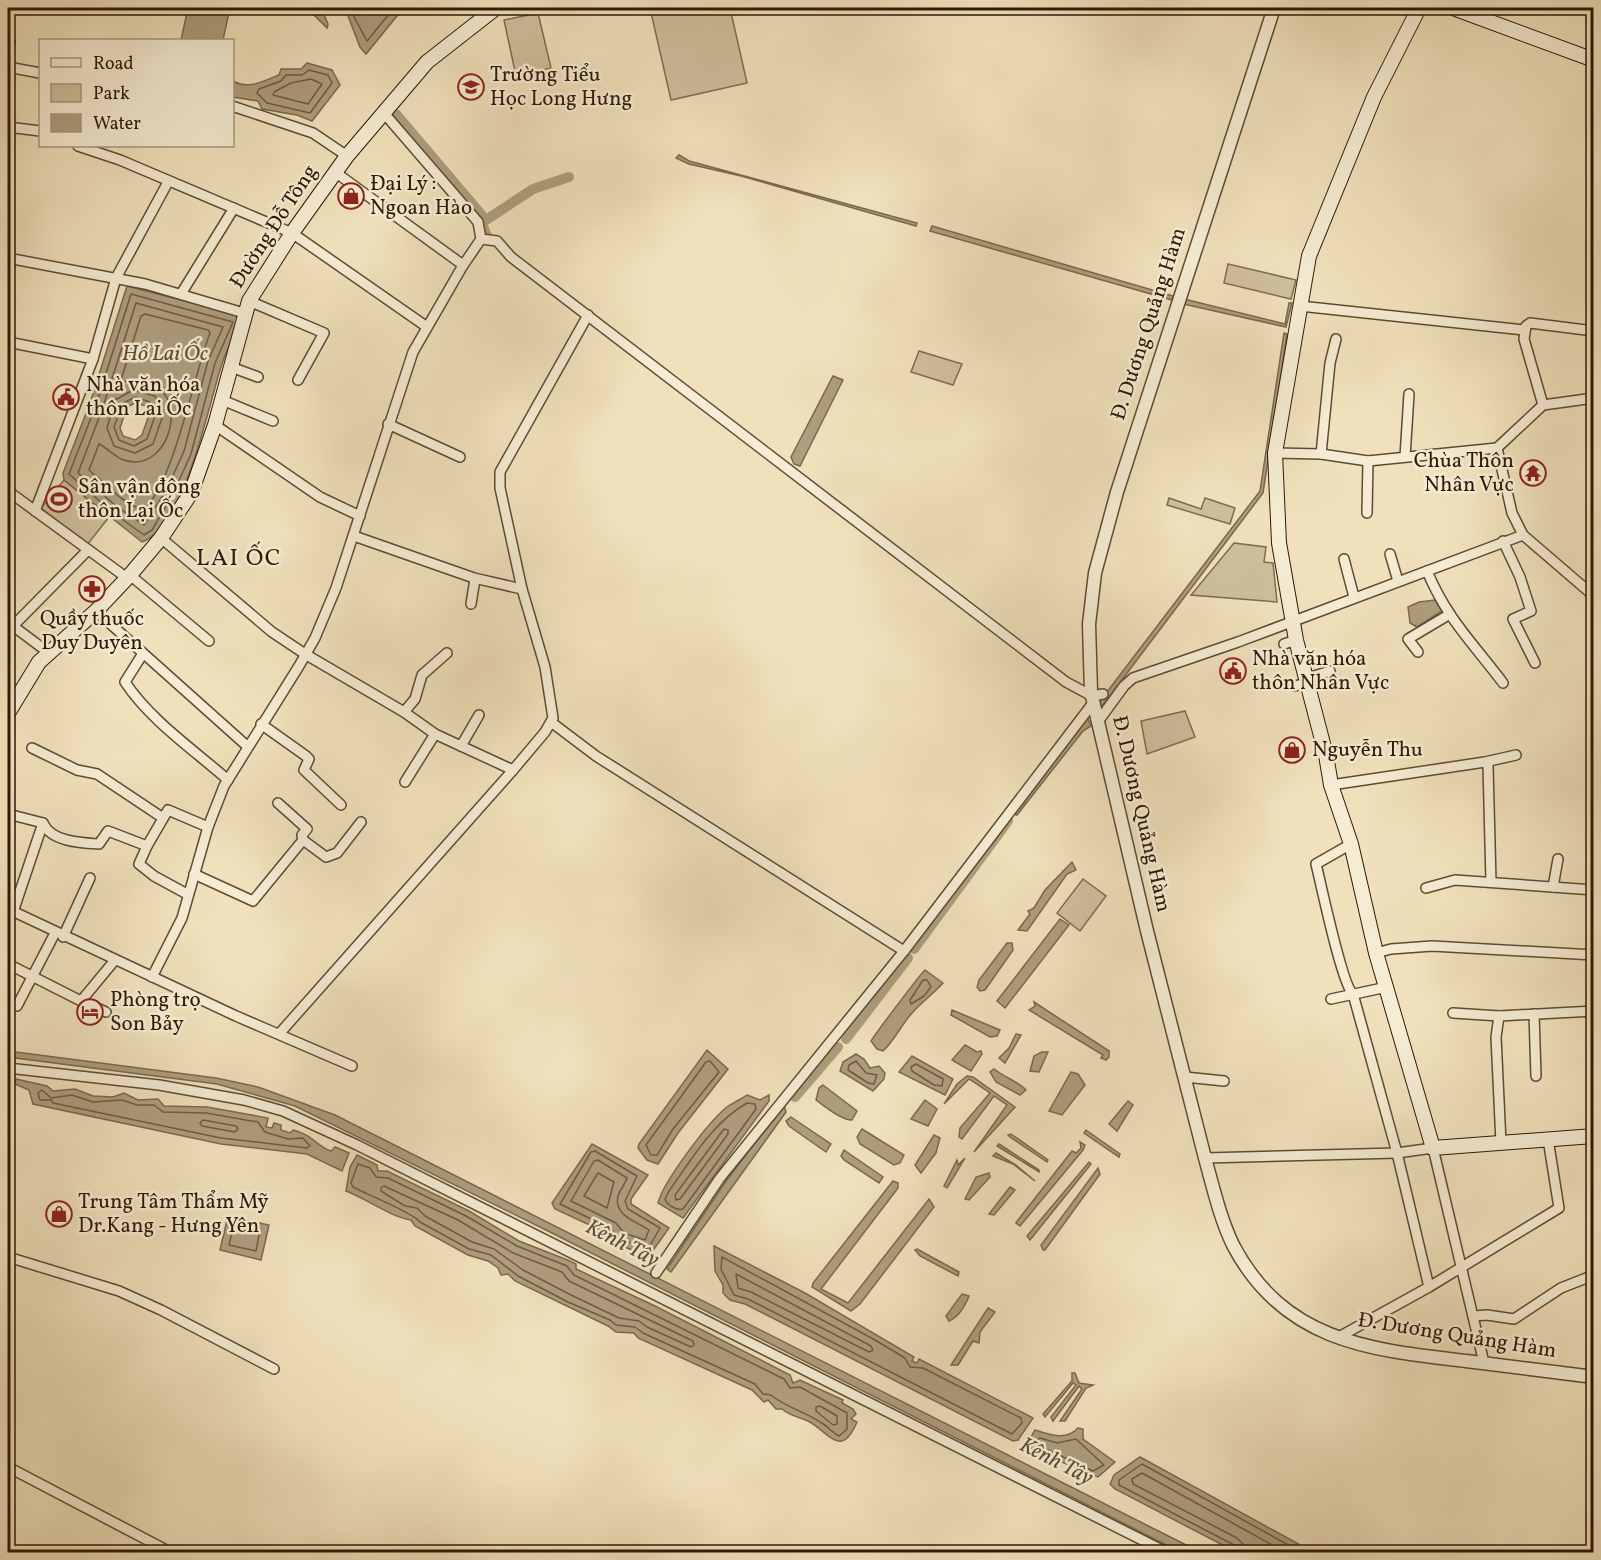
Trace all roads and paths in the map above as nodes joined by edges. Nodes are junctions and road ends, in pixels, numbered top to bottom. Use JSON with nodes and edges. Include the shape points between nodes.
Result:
{"nodes":[{"id":1,"x":496,"y":8,"type":"edge"},
{"id":2,"x":1274,"y":8,"type":"edge"},
{"id":3,"x":1419,"y":8,"type":"edge"},
{"id":4,"x":1453,"y":8,"type":"edge"},
{"id":5,"x":1593,"y":60,"type":"edge"},
{"id":6,"x":8,"y":67,"type":"edge"},
{"id":7,"x":39,"y":73,"type":"edge"},
{"id":8,"x":234,"y":107,"type":"edge"},
{"id":9,"x":383,"y":112,"type":"junction"},
{"id":10,"x":8,"y":127,"type":"edge"},
{"id":11,"x":39,"y":131,"type":"edge"},
{"id":12,"x":81,"y":147,"type":"edge"},
{"id":13,"x":347,"y":156,"type":"junction"},
{"id":14,"x":335,"y":172,"type":"junction"},
{"id":15,"x":168,"y":182,"type":"junction"},
{"id":16,"x":234,"y":208,"type":"junction"},
{"id":17,"x":292,"y":233,"type":"junction"},
{"id":18,"x":481,"y":239,"type":"junction"},
{"id":19,"x":8,"y":258,"type":"edge"},
{"id":20,"x":463,"y":266,"type":"junction"},
{"id":21,"x":116,"y":278,"type":"junction"},
{"id":22,"x":181,"y":294,"type":"junction"},
{"id":23,"x":1300,"y":306,"type":"junction"},
{"id":24,"x":247,"y":308,"type":"junction"},
{"id":25,"x":588,"y":315,"type":"junction"},
{"id":26,"x":427,"y":327,"type":"junction"},
{"id":27,"x":1524,"y":330,"type":"junction"},
{"id":28,"x":1593,"y":331,"type":"edge"},
{"id":29,"x":1336,"y":339,"type":"dead end"},
{"id":30,"x":8,"y":342,"type":"edge"},
{"id":31,"x":93,"y":358,"type":"junction"},
{"id":32,"x":231,"y":367,"type":"junction"},
{"id":33,"x":258,"y":377,"type":"dead end"},
{"id":34,"x":298,"y":380,"type":"dead end"},
{"id":35,"x":1408,"y":394,"type":"dead end"},
{"id":36,"x":1593,"y":398,"type":"edge"},
{"id":37,"x":222,"y":400,"type":"junction"},
{"id":38,"x":1543,"y":405,"type":"junction"},
{"id":39,"x":273,"y":421,"type":"dead end"},
{"id":40,"x":388,"y":424,"type":"junction"},
{"id":41,"x":215,"y":425,"type":"junction"},
{"id":42,"x":1497,"y":448,"type":"junction"},
{"id":43,"x":1275,"y":453,"type":"junction"},
{"id":44,"x":1321,"y":454,"type":"junction"},
{"id":45,"x":460,"y":457,"type":"dead end"},
{"id":46,"x":1405,"y":458,"type":"junction"},
{"id":47,"x":1368,"y":461,"type":"junction"},
{"id":48,"x":8,"y":491,"type":"edge"},
{"id":49,"x":35,"y":512,"type":"junction"},
{"id":50,"x":1367,"y":513,"type":"dead end"},
{"id":51,"x":360,"y":516,"type":"junction"},
{"id":52,"x":1523,"y":535,"type":"junction"},
{"id":53,"x":354,"y":536,"type":"junction"},
{"id":54,"x":161,"y":538,"type":"junction"},
{"id":55,"x":1503,"y":541,"type":"junction"},
{"id":56,"x":88,"y":550,"type":"junction"},
{"id":57,"x":1390,"y":554,"type":"dead end"},
{"id":58,"x":1344,"y":559,"type":"dead end"},
{"id":59,"x":1428,"y":571,"type":"junction"},
{"id":60,"x":128,"y":577,"type":"junction"},
{"id":61,"x":475,"y":579,"type":"junction"},
{"id":62,"x":1398,"y":581,"type":"junction"},
{"id":63,"x":522,"y":590,"type":"junction"},
{"id":64,"x":1354,"y":597,"type":"junction"},
{"id":65,"x":1593,"y":597,"type":"edge"},
{"id":66,"x":471,"y":604,"type":"dead end"},
{"id":67,"x":96,"y":611,"type":"junction"},
{"id":68,"x":1450,"y":614,"type":"junction"},
{"id":69,"x":1292,"y":620,"type":"junction"},
{"id":70,"x":10,"y":626,"type":"edge"},
{"id":71,"x":209,"y":641,"type":"dead end"},
{"id":72,"x":1418,"y":652,"type":"dead end"},
{"id":73,"x":49,"y":653,"type":"junction"},
{"id":74,"x":447,"y":653,"type":"dead end"},
{"id":75,"x":305,"y":654,"type":"junction"},
{"id":76,"x":142,"y":655,"type":"junction"},
{"id":77,"x":1535,"y":663,"type":"dead end"},
{"id":78,"x":1330,"y":671,"type":"dead end"},
{"id":79,"x":1503,"y":682,"type":"dead end"},
{"id":80,"x":1302,"y":683,"type":"junction"},
{"id":81,"x":1096,"y":698,"type":"junction"},
{"id":82,"x":404,"y":712,"type":"junction"},
{"id":83,"x":8,"y":713,"type":"edge"},
{"id":84,"x":479,"y":715,"type":"dead end"},
{"id":85,"x":551,"y":722,"type":"junction"},
{"id":86,"x":1097,"y":723,"type":"junction"},
{"id":87,"x":261,"y":724,"type":"junction"},
{"id":88,"x":435,"y":734,"type":"junction"},
{"id":89,"x":247,"y":746,"type":"junction"},
{"id":90,"x":461,"y":746,"type":"junction"},
{"id":91,"x":32,"y":748,"type":"dead end"},
{"id":92,"x":1516,"y":755,"type":"dead end"},
{"id":93,"x":1485,"y":762,"type":"junction"},
{"id":94,"x":513,"y":771,"type":"junction"},
{"id":95,"x":228,"y":780,"type":"junction"},
{"id":96,"x":405,"y":782,"type":"dead end"},
{"id":97,"x":1331,"y":784,"type":"junction"},
{"id":98,"x":278,"y":803,"type":"dead end"},
{"id":99,"x":341,"y":805,"type":"dead end"},
{"id":100,"x":8,"y":814,"type":"edge"},
{"id":101,"x":163,"y":818,"type":"junction"},
{"id":102,"x":361,"y":822,"type":"dead end"},
{"id":103,"x":43,"y":823,"type":"junction"},
{"id":104,"x":208,"y":827,"type":"junction"},
{"id":105,"x":303,"y":840,"type":"junction"},
{"id":106,"x":1351,"y":844,"type":"junction"},
{"id":107,"x":147,"y":846,"type":"junction"},
{"id":108,"x":1558,"y":859,"type":"dead end"},
{"id":109,"x":194,"y":874,"type":"junction"},
{"id":110,"x":90,"y":878,"type":"dead end"},
{"id":111,"x":1491,"y":882,"type":"junction"},
{"id":112,"x":1553,"y":887,"type":"junction"},
{"id":113,"x":1426,"y":888,"type":"dead end"},
{"id":114,"x":1593,"y":890,"type":"edge"},
{"id":115,"x":187,"y":894,"type":"junction"},
{"id":116,"x":10,"y":911,"type":"edge"},
{"id":117,"x":59,"y":935,"type":"junction"},
{"id":118,"x":904,"y":951,"type":"junction"},
{"id":119,"x":1376,"y":953,"type":"junction"},
{"id":120,"x":1593,"y":955,"type":"edge"},
{"id":121,"x":115,"y":960,"type":"junction"},
{"id":122,"x":8,"y":964,"type":"edge"},
{"id":123,"x":32,"y":977,"type":"junction"},
{"id":124,"x":153,"y":977,"type":"junction"},
{"id":125,"x":1387,"y":987,"type":"junction"},
{"id":126,"x":1353,"y":994,"type":"junction"},
{"id":127,"x":1331,"y":999,"type":"dead end"},
{"id":128,"x":81,"y":1001,"type":"junction"},
{"id":129,"x":17,"y":1006,"type":"dead end"},
{"id":130,"x":1593,"y":1011,"type":"edge"},
{"id":131,"x":106,"y":1012,"type":"dead end"},
{"id":132,"x":1453,"y":1013,"type":"dead end"},
{"id":133,"x":1534,"y":1014,"type":"junction"},
{"id":134,"x":1499,"y":1016,"type":"junction"},
{"id":135,"x":279,"y":1034,"type":"junction"},
{"id":136,"x":352,"y":1066,"type":"dead end"},
{"id":137,"x":8,"y":1068,"type":"edge"},
{"id":138,"x":1536,"y":1076,"type":"dead end"},
{"id":139,"x":1185,"y":1077,"type":"junction"},
{"id":140,"x":1224,"y":1081,"type":"dead end"},
{"id":141,"x":1593,"y":1136,"type":"edge"},
{"id":142,"x":1548,"y":1139,"type":"junction"},
{"id":143,"x":1501,"y":1143,"type":"junction"},
{"id":144,"x":1433,"y":1148,"type":"junction"},
{"id":145,"x":1397,"y":1153,"type":"junction"},
{"id":146,"x":1204,"y":1158,"type":"junction"},
{"id":147,"x":8,"y":1257,"type":"edge"},
{"id":148,"x":1461,"y":1268,"type":"junction"},
{"id":149,"x":656,"y":1274,"type":"dead end"},
{"id":150,"x":1593,"y":1275,"type":"edge"},
{"id":151,"x":1429,"y":1287,"type":"junction"},
{"id":152,"x":1473,"y":1316,"type":"junction"},
{"id":153,"x":1337,"y":1338,"type":"junction"},
{"id":154,"x":1485,"y":1363,"type":"junction"},
{"id":155,"x":273,"y":1369,"type":"dead end"},
{"id":156,"x":1593,"y":1377,"type":"edge"},
{"id":157,"x":8,"y":1467,"type":"edge"},
{"id":158,"x":1164,"y":1551,"type":"edge"},
{"id":159,"x":170,"y":1552,"type":"edge"}],
"edges":[{"from":1,"to":9,"type":"main road","name":"Đường Đỗ Tông","via":[[427,62]]},
{"from":2,"to":81,"type":"street","name":"Đ. Dương Quảng Hàm","via":[[1117,492],[1095,573],[1089,624]]},
{"from":3,"to":23,"type":"main road","via":[[1374,97],[1327,208],[1309,256]]},
{"from":4,"to":5,"type":"main road"},
{"from":6,"to":7,"type":"street"},
{"from":8,"to":13,"type":"street","via":[[314,133]]},
{"from":9,"to":13,"type":"main road","name":"Đường Đỗ Tông"},
{"from":9,"to":18,"type":"street","via":[[478,222]]},
{"from":10,"to":11,"type":"street"},
{"from":12,"to":15,"type":"street"},
{"from":13,"to":14,"type":"main road","name":"Đường Đỗ Tông"},
{"from":14,"to":17,"type":"main road","name":"Đường Đỗ Tông"},
{"from":14,"to":20,"type":"street"},
{"from":15,"to":16,"type":"street"},
{"from":15,"to":21,"type":"street"},
{"from":16,"to":17,"type":"street"},
{"from":16,"to":22,"type":"street"},
{"from":17,"to":24,"type":"main road","name":"Đường Đỗ Tông"},
{"from":17,"to":26,"type":"street"},
{"from":18,"to":20,"type":"street"},
{"from":18,"to":25,"type":"street","via":[[497,241],[511,257]]},
{"from":19,"to":21,"type":"street"},
{"from":20,"to":26,"type":"street"},
{"from":21,"to":22,"type":"street"},
{"from":21,"to":31,"type":"street"},
{"from":22,"to":24,"type":"street"},
{"from":23,"to":27,"type":"street"},
{"from":23,"to":43,"type":"main road"},
{"from":24,"to":32,"type":"main road","name":"Đường Đỗ Tông"},
{"from":24,"to":34,"type":"street","via":[[324,333]]},
{"from":25,"to":63,"type":"street","via":[[500,472]]},
{"from":25,"to":81,"type":"street","via":[[1066,682]]},
{"from":26,"to":40,"type":"street","via":[[413,352]]},
{"from":27,"to":28,"type":"street","via":[[1530,323]]},
{"from":27,"to":38,"type":"street"},
{"from":29,"to":44,"type":"street"},
{"from":30,"to":31,"type":"street"},
{"from":31,"to":49,"type":"street"},
{"from":32,"to":33,"type":"street"},
{"from":32,"to":37,"type":"main road","name":"Đường Đỗ Tông"},
{"from":35,"to":46,"type":"street"},
{"from":36,"to":38,"type":"street"},
{"from":37,"to":39,"type":"street"},
{"from":37,"to":41,"type":"main road","name":"Đường Đỗ Tông"},
{"from":38,"to":42,"type":"street"},
{"from":40,"to":45,"type":"street"},
{"from":40,"to":51,"type":"street"},
{"from":41,"to":51,"type":"street","via":[[320,497]]},
{"from":41,"to":54,"type":"main road","name":"Đường Đỗ Tông","via":[[191,493]]},
{"from":42,"to":46,"type":"street"},
{"from":42,"to":52,"type":"street","via":[[1512,513]]},
{"from":43,"to":44,"type":"street"},
{"from":43,"to":69,"type":"main road","via":[[1279,543]]},
{"from":44,"to":47,"type":"street"},
{"from":46,"to":47,"type":"street"},
{"from":47,"to":50,"type":"street"},
{"from":48,"to":49,"type":"street"},
{"from":49,"to":56,"type":"street"},
{"from":51,"to":53,"type":"street"},
{"from":52,"to":55,"type":"street"},
{"from":52,"to":65,"type":"street"},
{"from":53,"to":61,"type":"street"},
{"from":53,"to":75,"type":"street","via":[[336,588]]},
{"from":54,"to":60,"type":"main road","name":"Đường Đỗ Tông"},
{"from":54,"to":75,"type":"street","via":[[272,632]]},
{"from":55,"to":59,"type":"street"},
{"from":55,"to":77,"type":"street","via":[[1531,611],[1513,619]]},
{"from":56,"to":60,"type":"street"},
{"from":56,"to":70,"type":"street"},
{"from":57,"to":62,"type":"street"},
{"from":58,"to":64,"type":"street"},
{"from":59,"to":62,"type":"street"},
{"from":59,"to":68,"type":"street"},
{"from":60,"to":67,"type":"main road","name":"Đường Đỗ Tông"},
{"from":60,"to":71,"type":"street"},
{"from":61,"to":63,"type":"street"},
{"from":61,"to":66,"type":"street"},
{"from":62,"to":64,"type":"street"},
{"from":63,"to":85,"type":"street","via":[[545,667]]},
{"from":64,"to":69,"type":"street"},
{"from":67,"to":73,"type":"main road","name":"Đường Đỗ Tông"},
{"from":67,"to":76,"type":"street"},
{"from":68,"to":72,"type":"street","via":[[1408,639]]},
{"from":68,"to":79,"type":"street"},
{"from":69,"to":80,"type":"main road","via":[[1290,642]]},
{"from":69,"to":86,"type":"street","via":[[1128,681]]},
{"from":70,"to":73,"type":"street"},
{"from":73,"to":83,"type":"main road","name":"Đường Đỗ Tông","via":[[39,662]]},
{"from":74,"to":82,"type":"street","via":[[422,675],[415,699]]},
{"from":75,"to":82,"type":"street"},
{"from":75,"to":87,"type":"street"},
{"from":76,"to":89,"type":"street"},
{"from":76,"to":95,"type":"street","via":[[125,682]]},
{"from":78,"to":80,"type":"street"},
{"from":80,"to":97,"type":"main road"},
{"from":81,"to":86,"type":"street","name":"Đ. Dương Quảng Hàm"},
{"from":81,"to":118,"type":"street"},
{"from":82,"to":88,"type":"street"},
{"from":84,"to":90,"type":"street"},
{"from":85,"to":94,"type":"street"},
{"from":85,"to":118,"type":"street","via":[[596,756]]},
{"from":86,"to":139,"type":"street","name":"Đ. Dương Quảng Hàm"},
{"from":87,"to":89,"type":"street"},
{"from":87,"to":99,"type":"street","via":[[309,759],[304,770]]},
{"from":88,"to":90,"type":"street"},
{"from":88,"to":96,"type":"street"},
{"from":89,"to":95,"type":"street"},
{"from":90,"to":94,"type":"street"},
{"from":91,"to":101,"type":"street","via":[[77,770],[97,774]]},
{"from":92,"to":93,"type":"street"},
{"from":93,"to":97,"type":"street"},
{"from":93,"to":111,"type":"street","via":[[1491,804]]},
{"from":94,"to":135,"type":"street"},
{"from":95,"to":104,"type":"street"},
{"from":97,"to":106,"type":"main road"},
{"from":98,"to":105,"type":"street","via":[[307,829]]},
{"from":100,"to":103,"type":"street"},
{"from":101,"to":104,"type":"street","via":[[168,810]]},
{"from":101,"to":107,"type":"street"},
{"from":102,"to":105,"type":"street","via":[[337,853],[326,857]]},
{"from":103,"to":107,"type":"street","via":[[45,828],[72,842],[99,844],[108,831]]},
{"from":103,"to":116,"type":"street"},
{"from":104,"to":109,"type":"street"},
{"from":105,"to":109,"type":"street","via":[[253,901]]},
{"from":106,"to":119,"type":"main road"},
{"from":106,"to":126,"type":"street","via":[[1316,864],[1342,969]]},
{"from":107,"to":115,"type":"street","via":[[140,864]]},
{"from":108,"to":112,"type":"street"},
{"from":109,"to":115,"type":"street"},
{"from":110,"to":117,"type":"street"},
{"from":111,"to":112,"type":"street"},
{"from":111,"to":113,"type":"street","via":[[1455,880]]},
{"from":112,"to":114,"type":"street"},
{"from":115,"to":124,"type":"street","via":[[182,918]]},
{"from":116,"to":117,"type":"street"},
{"from":117,"to":121,"type":"street"},
{"from":117,"to":123,"type":"street"},
{"from":118,"to":149,"type":"street","via":[[720,1178]]},
{"from":119,"to":120,"type":"street","via":[[1432,946]]},
{"from":119,"to":125,"type":"main road"},
{"from":121,"to":124,"type":"street"},
{"from":121,"to":128,"type":"street"},
{"from":122,"to":123,"type":"street"},
{"from":123,"to":128,"type":"street"},
{"from":123,"to":129,"type":"street"},
{"from":124,"to":135,"type":"street"},
{"from":125,"to":126,"type":"street"},
{"from":125,"to":144,"type":"main road"},
{"from":126,"to":127,"type":"street"},
{"from":126,"to":145,"type":"street"},
{"from":128,"to":131,"type":"street"},
{"from":130,"to":133,"type":"street"},
{"from":132,"to":134,"type":"street"},
{"from":133,"to":134,"type":"street"},
{"from":133,"to":138,"type":"street"},
{"from":134,"to":143,"type":"street","via":[[1496,1037]]},
{"from":135,"to":136,"type":"street"},
{"from":137,"to":158,"type":"street","via":[[159,1085],[244,1100],[283,1112],[357,1145]]},
{"from":139,"to":140,"type":"street"},
{"from":139,"to":146,"type":"street","name":"Đ. Dương Quảng Hàm"},
{"from":141,"to":142,"type":"main road"},
{"from":142,"to":143,"type":"main road"},
{"from":142,"to":148,"type":"street","via":[[1559,1208]]},
{"from":143,"to":144,"type":"main road"},
{"from":144,"to":145,"type":"street"},
{"from":144,"to":148,"type":"street"},
{"from":145,"to":146,"type":"street"},
{"from":145,"to":151,"type":"street"},
{"from":146,"to":153,"type":"street","name":"Đ. Dương Quảng Hàm","via":[[1233,1245],[1252,1273],[1281,1306]]},
{"from":147,"to":155,"type":"street","via":[[119,1291]]},
{"from":148,"to":151,"type":"street"},
{"from":148,"to":152,"type":"street"},
{"from":150,"to":152,"type":"street","via":[[1561,1288],[1514,1319]]},
{"from":151,"to":153,"type":"street"},
{"from":152,"to":154,"type":"street"},
{"from":153,"to":154,"type":"street","name":"Đ. Dương Quảng Hàm","via":[[1376,1350]]},
{"from":154,"to":156,"type":"street","name":"Đ. Dương Quảng Hàm"},
{"from":157,"to":159,"type":"street"}]}
